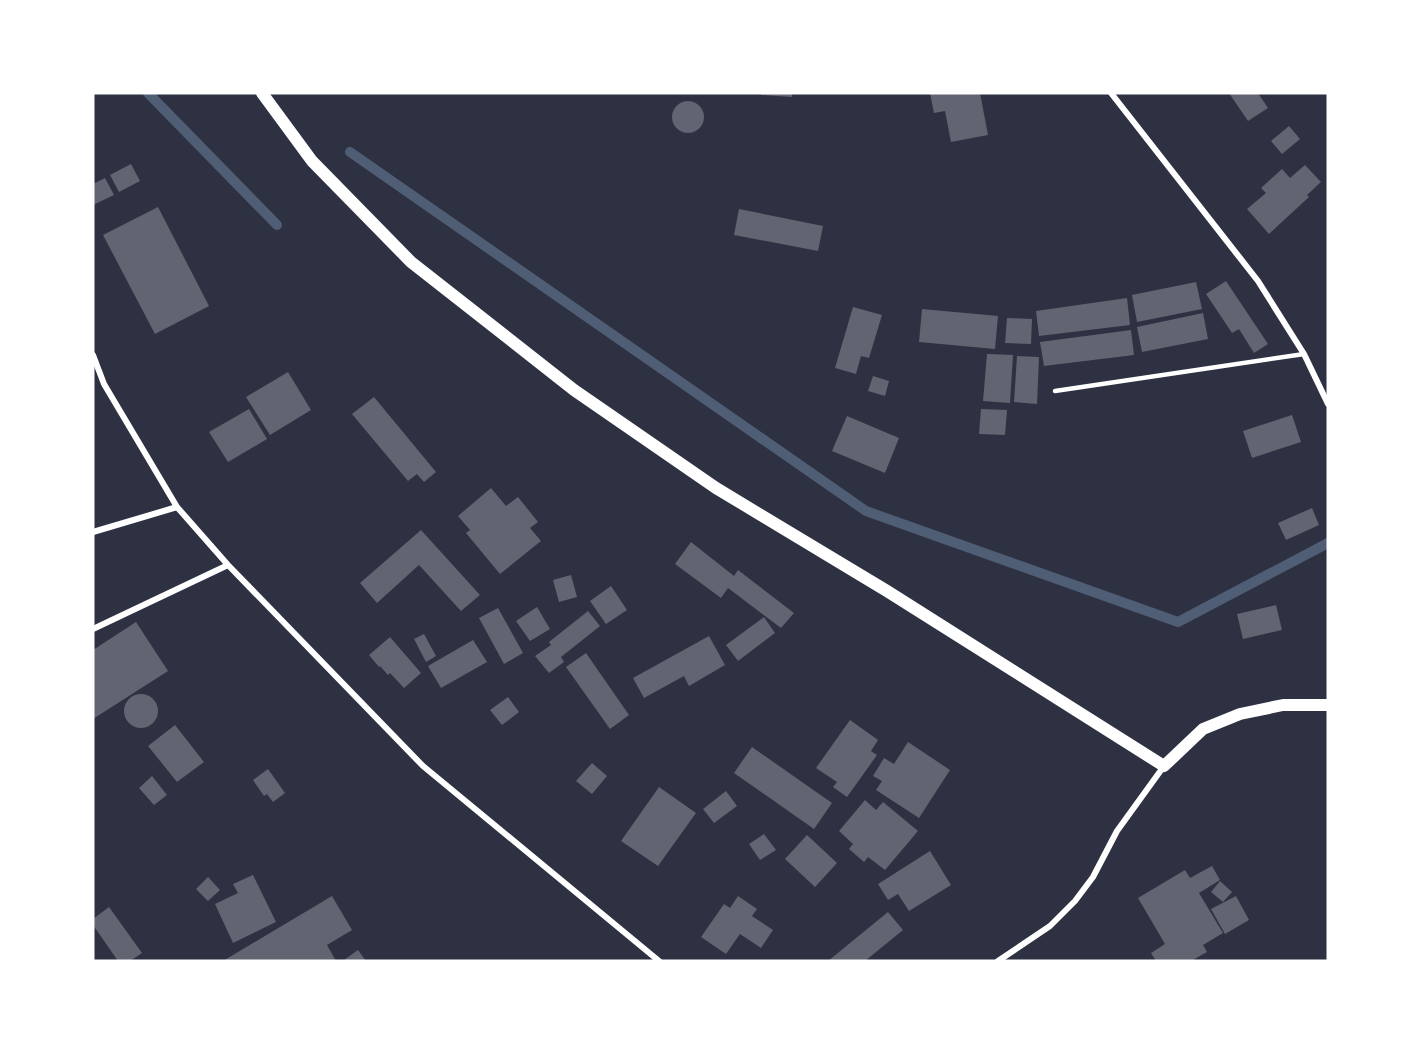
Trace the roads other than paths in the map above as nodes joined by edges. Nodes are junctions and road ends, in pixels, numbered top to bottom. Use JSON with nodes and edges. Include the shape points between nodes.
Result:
{"nodes":[{"id":1,"x":262,"y":93,"type":"edge"},
{"id":2,"x":1111,"y":93,"type":"edge"},
{"id":3,"x":1304,"y":354,"type":"junction"},
{"id":4,"x":93,"y":355,"type":"edge"},
{"id":5,"x":1055,"y":392,"type":"dead end"},
{"id":6,"x":1328,"y":404,"type":"edge"},
{"id":7,"x":177,"y":507,"type":"junction"},
{"id":8,"x":93,"y":532,"type":"edge"},
{"id":9,"x":228,"y":565,"type":"junction"},
{"id":10,"x":93,"y":629,"type":"edge"},
{"id":11,"x":1328,"y":705,"type":"edge"},
{"id":12,"x":1164,"y":766,"type":"junction"},
{"id":13,"x":659,"y":961,"type":"edge"},
{"id":14,"x":998,"y":961,"type":"edge"}],
"edges":[{"from":1,"to":12,"type":"main road","via":[[312,161],[411,262],[574,390],[716,488]]},
{"from":2,"to":3,"type":"street","via":[[1258,281]]},
{"from":3,"to":5,"type":"lane"},
{"from":3,"to":6,"type":"street"},
{"from":4,"to":7,"type":"street","via":[[104,384]]},
{"from":7,"to":8,"type":"street"},
{"from":7,"to":9,"type":"street"},
{"from":9,"to":10,"type":"street"},
{"from":9,"to":13,"type":"street","via":[[423,766]]},
{"from":11,"to":12,"type":"main road","via":[[1283,705],[1240,714],[1203,729]]},
{"from":12,"to":14,"type":"street","via":[[1117,831],[1093,877],[1075,901],[1050,926]]}]}
